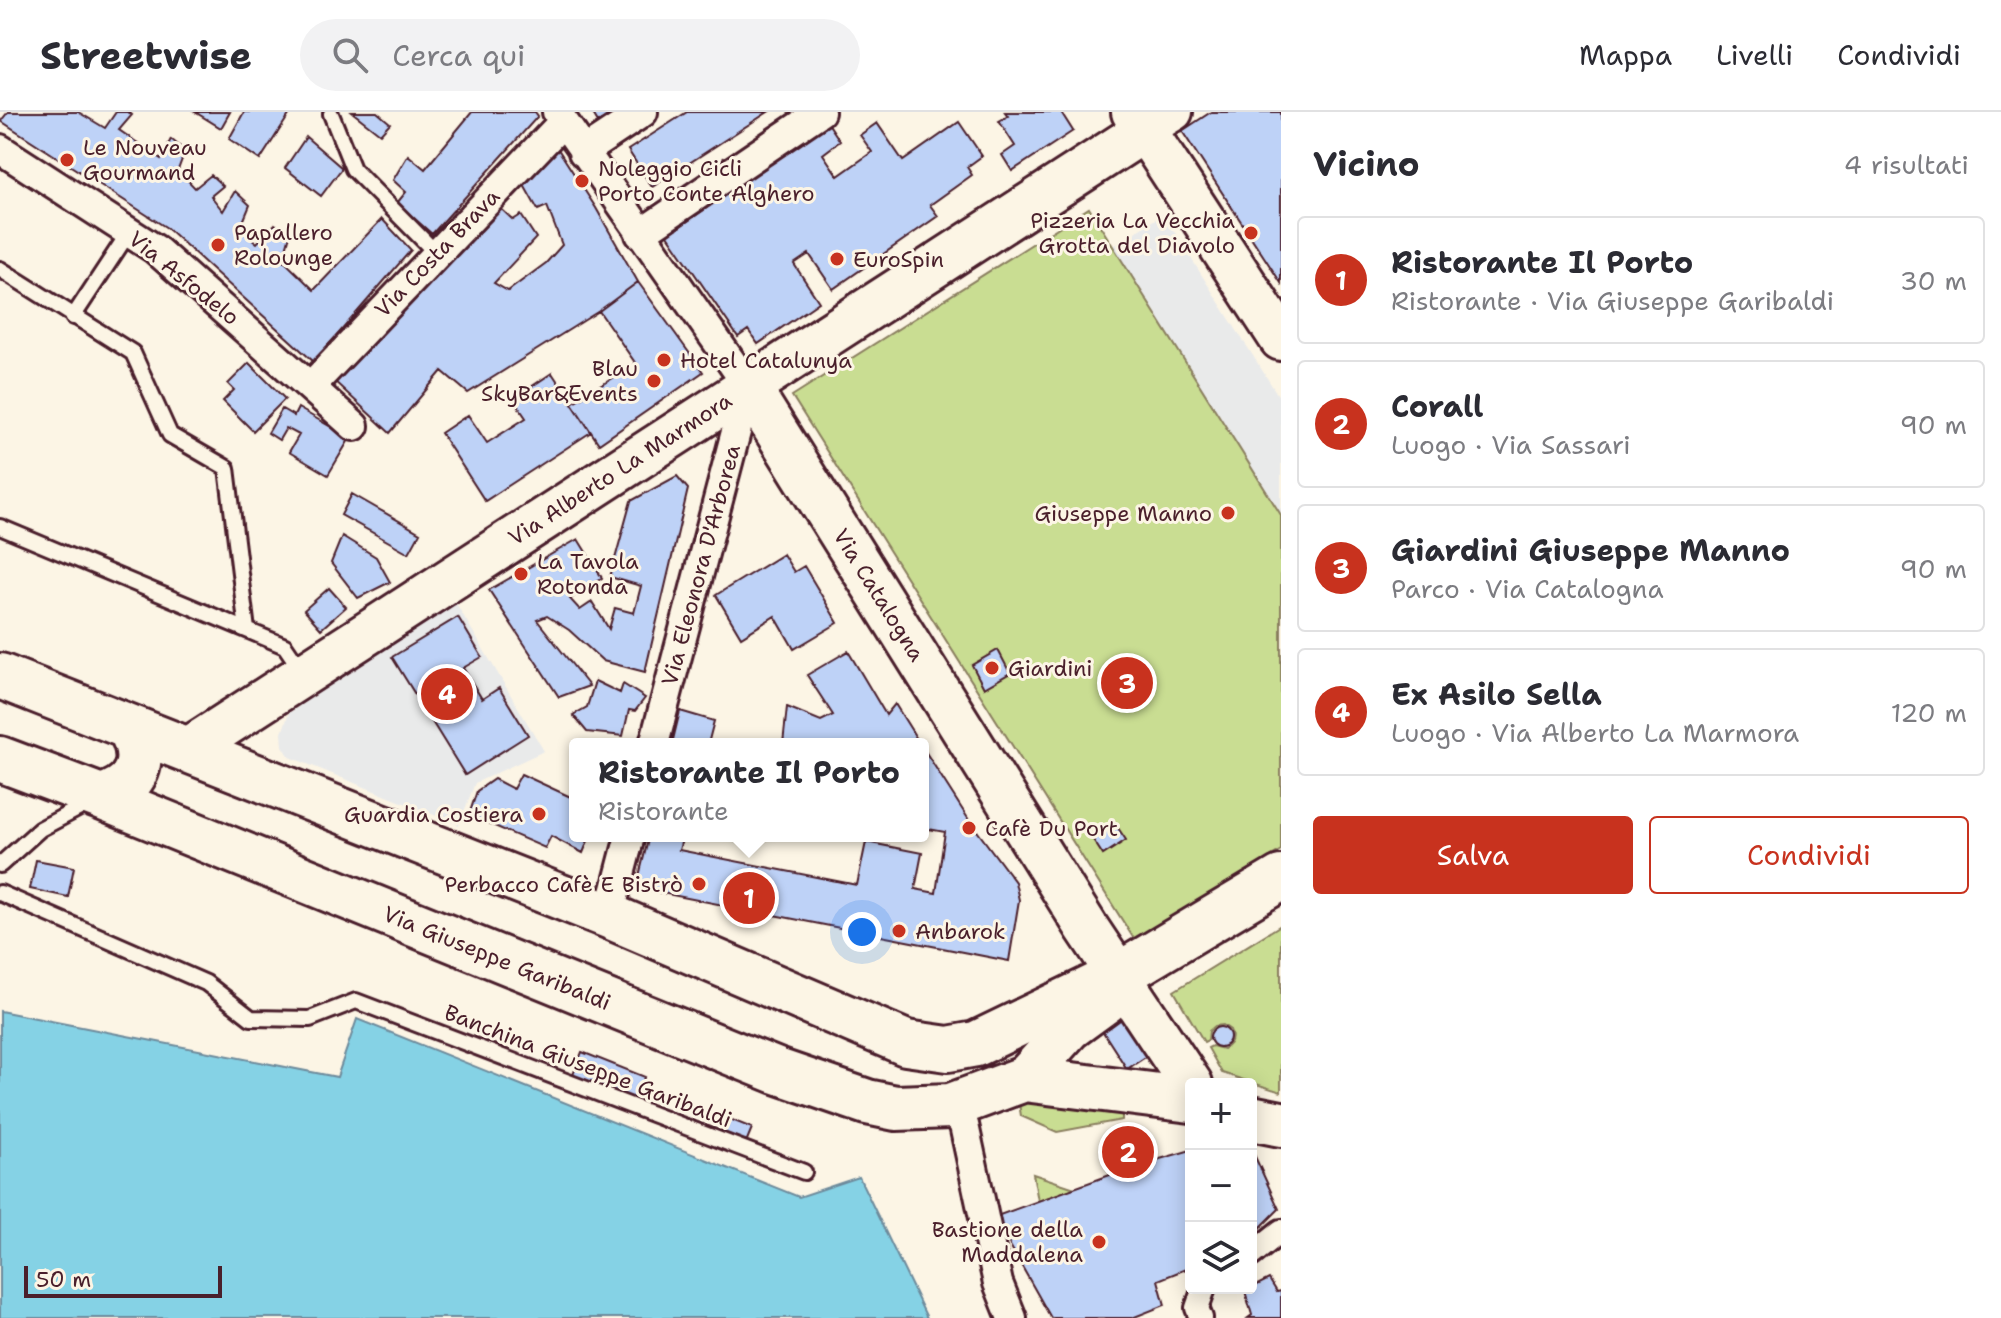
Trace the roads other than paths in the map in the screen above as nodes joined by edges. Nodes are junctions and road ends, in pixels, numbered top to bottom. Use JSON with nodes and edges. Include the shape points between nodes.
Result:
{"nodes":[{"id":1,"x":643,"y":112,"type":"edge"},
{"id":2,"x":820,"y":112,"type":"edge"},
{"id":3,"x":331,"y":114,"type":"dead end"},
{"id":4,"x":560,"y":117,"type":"edge"},
{"id":5,"x":1151,"y":118,"type":"edge"},
{"id":6,"x":0,"y":149,"type":"edge"},
{"id":7,"x":583,"y":152,"type":"junction"},
{"id":8,"x":129,"y":232,"type":"junction"},
{"id":9,"x":640,"y":234,"type":"junction"},
{"id":10,"x":436,"y":253,"type":"junction"},
{"id":11,"x":0,"y":269,"type":"edge"},
{"id":12,"x":73,"y":317,"type":"junction"},
{"id":13,"x":1281,"y":339,"type":"edge"},
{"id":14,"x":311,"y":386,"type":"junction"},
{"id":15,"x":748,"y":386,"type":"junction"},
{"id":16,"x":354,"y":426,"type":"dead end"},
{"id":17,"x":0,"y":527,"type":"edge"},
{"id":18,"x":247,"y":630,"type":"junction"},
{"id":19,"x":304,"y":674,"type":"junction"},
{"id":20,"x":0,"y":676,"type":"edge"},
{"id":21,"x":129,"y":727,"type":"junction"},
{"id":22,"x":656,"y":738,"type":"edge"},
{"id":23,"x":187,"y":750,"type":"junction"},
{"id":24,"x":0,"y":759,"type":"edge"},
{"id":25,"x":101,"y":797,"type":"junction"},
{"id":26,"x":628,"y":842,"type":"edge"},
{"id":27,"x":0,"y":865,"type":"edge"},
{"id":28,"x":1281,"y":878,"type":"edge"},
{"id":29,"x":0,"y":893,"type":"edge"},
{"id":30,"x":609,"y":916,"type":"junction"},
{"id":31,"x":1119,"y":975,"type":"junction"},
{"id":32,"x":1037,"y":1015,"type":"junction"},
{"id":33,"x":906,"y":1043,"type":"junction"},
{"id":34,"x":976,"y":1044,"type":"junction"},
{"id":35,"x":1187,"y":1078,"type":"edge"},
{"id":36,"x":1024,"y":1079,"type":"junction"},
{"id":37,"x":1185,"y":1099,"type":"edge"},
{"id":38,"x":951,"y":1106,"type":"junction"},
{"id":39,"x":896,"y":1108,"type":"junction"},
{"id":40,"x":1257,"y":1119,"type":"edge"},
{"id":41,"x":1281,"y":1124,"type":"edge"},
{"id":42,"x":804,"y":1172,"type":"dead end"},
{"id":43,"x":1281,"y":1231,"type":"edge"},
{"id":44,"x":1257,"y":1250,"type":"edge"},
{"id":45,"x":1202,"y":1294,"type":"edge"},
{"id":46,"x":1012,"y":1318,"type":"edge"},
{"id":47,"x":1201,"y":1318,"type":"edge"}],
"edges":[{"from":1,"to":7,"type":"street"},
{"from":2,"to":9,"type":"street"},
{"from":3,"to":10,"type":"lane","via":[[353,169]]},
{"from":4,"to":7,"type":"street","name":"Via Catalogna"},
{"from":4,"to":10,"type":"street","name":"Via Costa Brava"},
{"from":5,"to":13,"type":"main road"},
{"from":5,"to":15,"type":"main road","name":"Via Alberto La Marmora"},
{"from":6,"to":8,"type":"street","name":"Via Asfodelo"},
{"from":7,"to":9,"type":"street","name":"Via Catalogna"},
{"from":8,"to":12,"type":"lane"},
{"from":8,"to":14,"type":"street","name":"Via Asfodelo"},
{"from":9,"to":15,"type":"street","name":"Via Catalogna"},
{"from":10,"to":14,"type":"street","name":"Via Costa Brava"},
{"from":11,"to":12,"type":"lane"},
{"from":12,"to":18,"type":"lane","via":[[133,353],[170,435],[227,468]]},
{"from":14,"to":16,"type":"street","name":"Via Asfodelo"},
{"from":15,"to":19,"type":"main road","name":"Via Alberto La Marmora"},
{"from":15,"to":22,"type":"street","name":"Via Eleonora D'Arborea"},
{"from":15,"to":31,"type":"main road","name":"Via Catalogna"},
{"from":17,"to":18,"type":"lane"},
{"from":18,"to":19,"type":"lane","via":[[285,646]]},
{"from":19,"to":23,"type":"main road","name":"Via Alberto La Marmora"},
{"from":20,"to":21,"type":"main road"},
{"from":21,"to":23,"type":"main road"},
{"from":21,"to":25,"type":"main road","via":[[140,756],[137,771],[116,793]]},
{"from":23,"to":30,"type":"main road"},
{"from":24,"to":25,"type":"main road","name":"Via Giuseppe Garibaldi"},
{"from":25,"to":27,"type":"lane","via":[[40,829]]},
{"from":25,"to":39,"type":"main road","name":"Via Giuseppe Garibaldi","via":[[777,1071]]},
{"from":26,"to":30,"type":"street"},
{"from":28,"to":31,"type":"main road"},
{"from":29,"to":42,"type":"lane","name":"Banchina Giuseppe Garibaldi","via":[[206,983],[251,1018],[310,1019],[356,1001]]},
{"from":30,"to":33,"type":"main road"},
{"from":31,"to":32,"type":"main road"},
{"from":31,"to":35,"type":"main road","name":"Via Catalogna"},
{"from":31,"to":36,"type":"main road","name":"Via Giuseppe Garibaldi","via":[[1107,1001],[1070,1028]]},
{"from":32,"to":34,"type":"main road"},
{"from":32,"to":36,"type":"street"},
{"from":33,"to":34,"type":"main road","via":[[948,1049]]},
{"from":33,"to":39,"type":"main road","via":[[920,1058],[923,1079],[916,1093]]},
{"from":34,"to":38,"type":"main road","via":[[951,1087]]},
{"from":36,"to":37,"type":"main road"},
{"from":36,"to":38,"type":"main road","name":"Via Giuseppe Garibaldi"},
{"from":38,"to":39,"type":"main road","name":"Via Giuseppe Garibaldi"},
{"from":38,"to":46,"type":"street","via":[[964,1125],[998,1283]]},
{"from":40,"to":41,"type":"main road"},
{"from":43,"to":44,"type":"street"},
{"from":45,"to":47,"type":"street","via":[[1197,1308]]}]}
